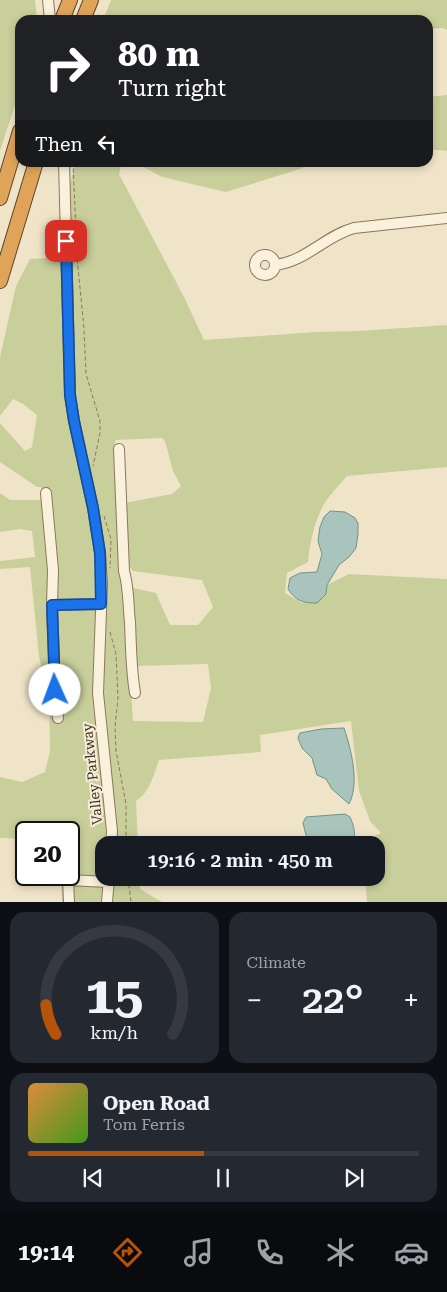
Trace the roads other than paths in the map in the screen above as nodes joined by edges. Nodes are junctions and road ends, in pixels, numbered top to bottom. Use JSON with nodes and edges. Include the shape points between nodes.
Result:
{"nodes":[{"id":1,"x":48,"y":0,"type":"edge"},
{"id":2,"x":70,"y":0,"type":"edge"},
{"id":3,"x":91,"y":0,"type":"edge"},
{"id":4,"x":50,"y":15,"type":"edge"},
{"id":5,"x":64,"y":15,"type":"edge"},
{"id":6,"x":85,"y":15,"type":"edge"},
{"id":7,"x":15,"y":148,"type":"edge"},
{"id":8,"x":34,"y":167,"type":"edge"},
{"id":9,"x":64,"y":167,"type":"edge"},
{"id":10,"x":0,"y":198,"type":"edge"},
{"id":11,"x":447,"y":218,"type":"edge"},
{"id":12,"x":276,"y":265,"type":"dead end"},
{"id":13,"x":0,"y":281,"type":"edge"},
{"id":14,"x":119,"y":449,"type":"dead end"},
{"id":15,"x":46,"y":493,"type":"dead end"},
{"id":16,"x":101,"y":604,"type":"junction"},
{"id":17,"x":52,"y":605,"type":"junction"},
{"id":18,"x":135,"y":693,"type":"dead end"},
{"id":19,"x":58,"y":718,"type":"dead end"},
{"id":20,"x":112,"y":836,"type":"edge"},
{"id":21,"x":95,"y":880,"type":"edge"},
{"id":22,"x":108,"y":886,"type":"edge"},
{"id":23,"x":69,"y":902,"type":"edge"},
{"id":24,"x":107,"y":902,"type":"edge"}],
"edges":[{"from":1,"to":4,"type":"street"},
{"from":2,"to":5,"type":"highway"},
{"from":3,"to":6,"type":"highway"},
{"from":7,"to":10,"type":"highway"},
{"from":8,"to":13,"type":"highway"},
{"from":9,"to":16,"type":"street","name":"Valley Parkway","via":[[70,395],[100,553]]},
{"from":11,"to":12,"type":"street","via":[[354,228],[293,261]]},
{"from":14,"to":18,"type":"street","via":[[124,571],[128,587]]},
{"from":15,"to":17,"type":"street","via":[[53,570]]},
{"from":16,"to":17,"type":"street"},
{"from":16,"to":20,"type":"street","name":"Valley Parkway","via":[[98,693]]},
{"from":17,"to":19,"type":"street"},
{"from":21,"to":23,"type":"street","via":[[68,880]]},
{"from":22,"to":24,"type":"street"}]}
